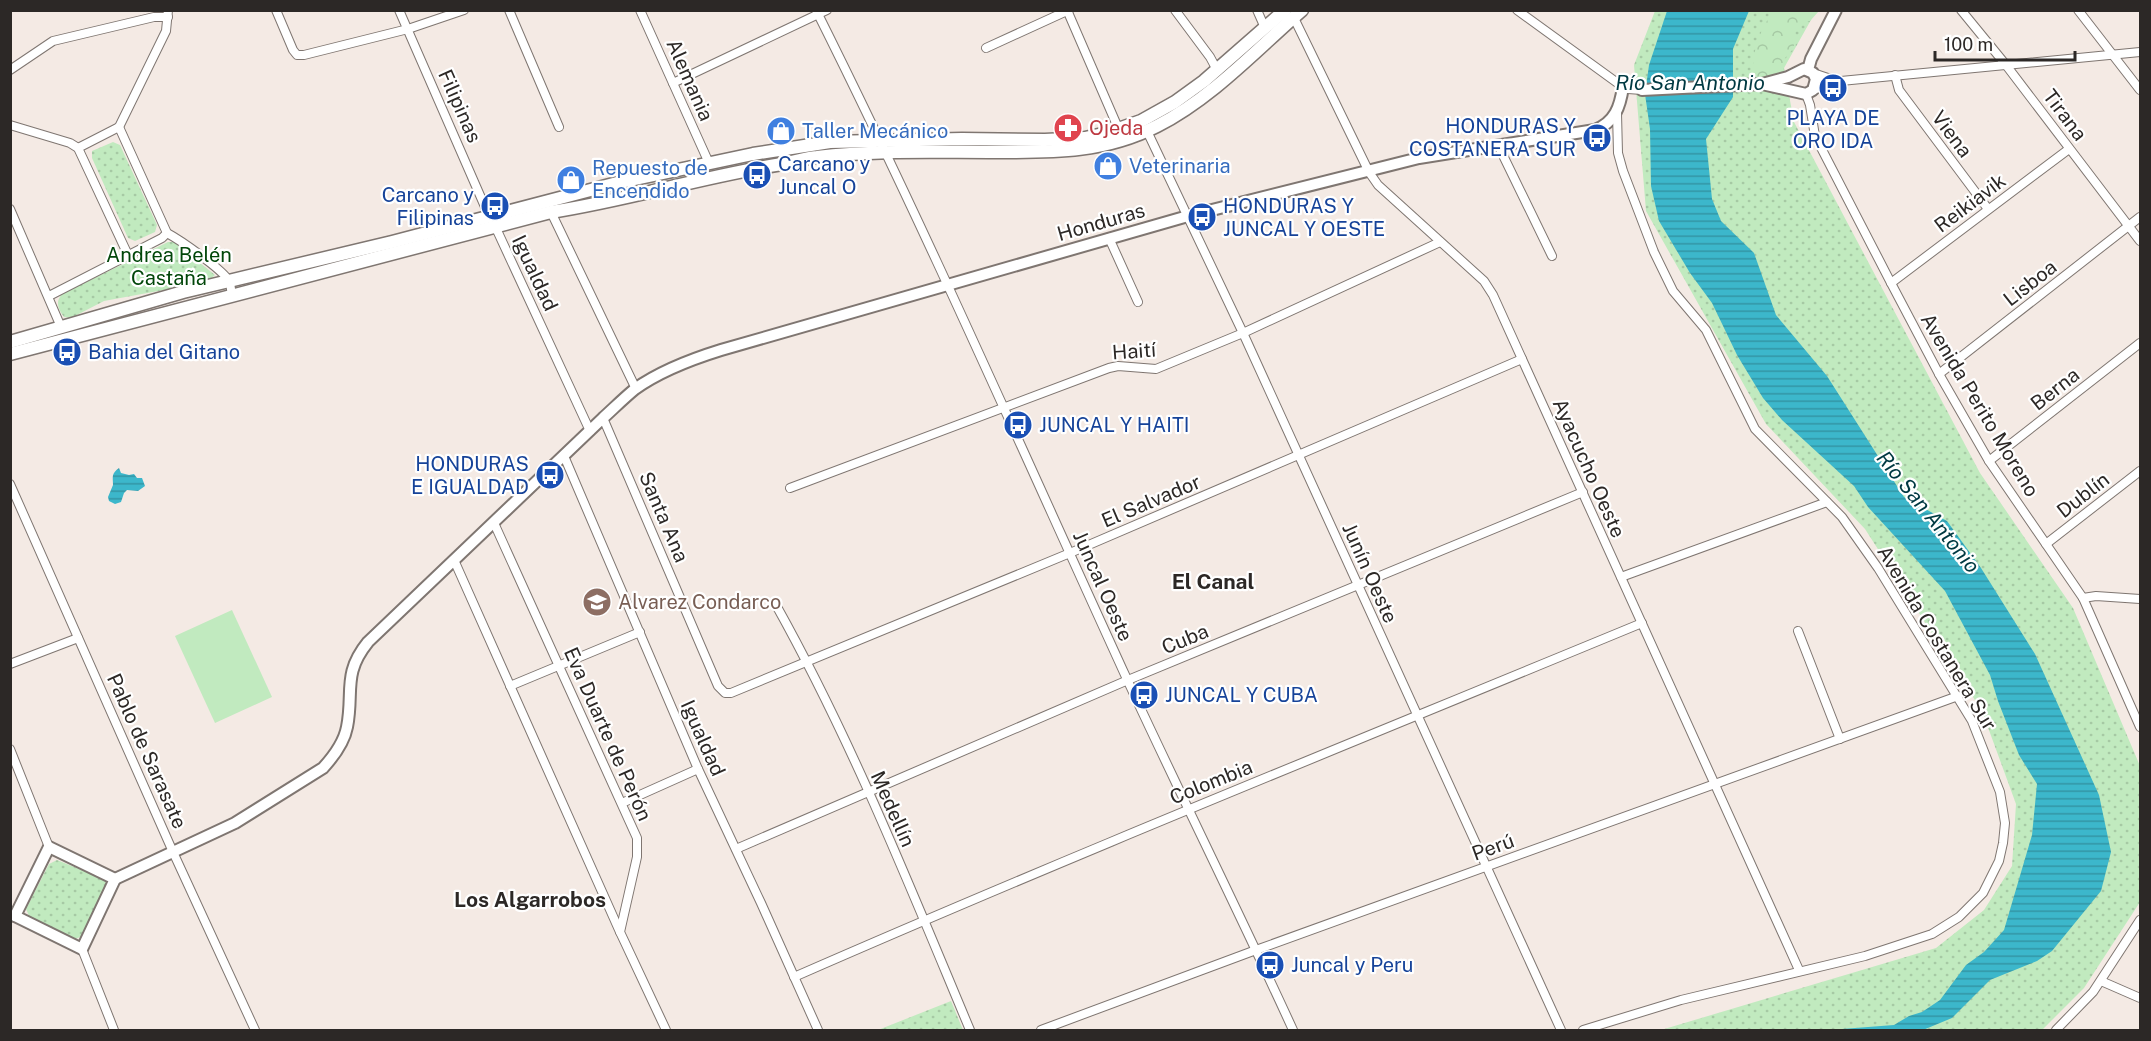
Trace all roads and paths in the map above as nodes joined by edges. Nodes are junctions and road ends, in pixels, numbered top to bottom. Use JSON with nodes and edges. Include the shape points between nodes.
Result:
{"nodes":[{"id":1,"x":276,"y":10,"type":"edge"},
{"id":2,"x":399,"y":10,"type":"edge"},
{"id":3,"x":464,"y":10,"type":"edge"},
{"id":4,"x":509,"y":10,"type":"edge"},
{"id":5,"x":640,"y":10,"type":"edge"},
{"id":6,"x":827,"y":10,"type":"edge"},
{"id":7,"x":1174,"y":10,"type":"edge"},
{"id":8,"x":1257,"y":10,"type":"edge"},
{"id":9,"x":1517,"y":10,"type":"edge"},
{"id":10,"x":1836,"y":10,"type":"edge"},
{"id":11,"x":1961,"y":10,"type":"edge"},
{"id":12,"x":2078,"y":10,"type":"edge"},
{"id":13,"x":1068,"y":11,"type":"edge"},
{"id":14,"x":817,"y":13,"type":"edge"},
{"id":15,"x":1293,"y":13,"type":"edge"},
{"id":16,"x":168,"y":14,"type":"edge"},
{"id":17,"x":1265,"y":28,"type":"junction"},
{"id":18,"x":408,"y":29,"type":"junction"},
{"id":19,"x":986,"y":48,"type":"dead end"},
{"id":20,"x":2140,"y":52,"type":"edge"},
{"id":21,"x":2112,"y":54,"type":"junction"},
{"id":22,"x":2006,"y":65,"type":"junction"},
{"id":23,"x":10,"y":70,"type":"edge"},
{"id":24,"x":1217,"y":70,"type":"junction"},
{"id":25,"x":1810,"y":71,"type":"junction"},
{"id":26,"x":1795,"y":73,"type":"junction"},
{"id":27,"x":1895,"y":75,"type":"junction"},
{"id":28,"x":1841,"y":81,"type":"junction"},
{"id":29,"x":674,"y":83,"type":"junction"},
{"id":30,"x":1757,"y":84,"type":"junction"},
{"id":31,"x":1623,"y":87,"type":"junction"},
{"id":32,"x":1642,"y":90,"type":"joint"},
{"id":33,"x":2140,"y":90,"type":"edge"},
{"id":34,"x":1806,"y":92,"type":"junction"},
{"id":35,"x":1617,"y":114,"type":"junction"},
{"id":36,"x":11,"y":125,"type":"edge"},
{"id":37,"x":119,"y":127,"type":"junction"},
{"id":38,"x":560,"y":127,"type":"dead end"},
{"id":39,"x":1119,"y":129,"type":"junction"},
{"id":40,"x":1147,"y":131,"type":"junction"},
{"id":41,"x":962,"y":139,"type":"junction"},
{"id":42,"x":880,"y":140,"type":"junction"},
{"id":43,"x":1498,"y":145,"type":"junction"},
{"id":44,"x":78,"y":148,"type":"junction"},
{"id":45,"x":2069,"y":148,"type":"junction"},
{"id":46,"x":886,"y":153,"type":"junction"},
{"id":47,"x":804,"y":158,"type":"junction"},
{"id":48,"x":709,"y":163,"type":"junction"},
{"id":49,"x":1368,"y":172,"type":"junction"},
{"id":50,"x":10,"y":209,"type":"edge"},
{"id":51,"x":1988,"y":209,"type":"junction"},
{"id":52,"x":552,"y":212,"type":"junction"},
{"id":53,"x":1188,"y":216,"type":"junction"},
{"id":54,"x":2140,"y":217,"type":"edge"},
{"id":55,"x":492,"y":221,"type":"junction"},
{"id":56,"x":2129,"y":226,"type":"junction"},
{"id":57,"x":167,"y":233,"type":"junction"},
{"id":58,"x":1109,"y":238,"type":"junction"},
{"id":59,"x":2140,"y":241,"type":"edge"},
{"id":60,"x":1440,"y":242,"type":"junction"},
{"id":61,"x":128,"y":255,"type":"junction"},
{"id":62,"x":1552,"y":256,"type":"dead end"},
{"id":63,"x":228,"y":281,"type":"junction"},
{"id":64,"x":1891,"y":283,"type":"junction"},
{"id":65,"x":948,"y":284,"type":"junction"},
{"id":66,"x":49,"y":296,"type":"junction"},
{"id":67,"x":232,"y":296,"type":"junction"},
{"id":68,"x":1138,"y":302,"type":"dead end"},
{"id":69,"x":144,"y":318,"type":"junction"},
{"id":70,"x":61,"y":327,"type":"junction"},
{"id":71,"x":1243,"y":333,"type":"junction"},
{"id":72,"x":10,"y":342,"type":"edge"},
{"id":73,"x":2140,"y":343,"type":"edge"},
{"id":74,"x":10,"y":354,"type":"edge"},
{"id":75,"x":1522,"y":359,"type":"junction"},
{"id":76,"x":1940,"y":374,"type":"junction"},
{"id":77,"x":636,"y":389,"type":"junction"},
{"id":78,"x":1004,"y":408,"type":"junction"},
{"id":79,"x":603,"y":418,"type":"junction"},
{"id":80,"x":590,"y":431,"type":"junction"},
{"id":81,"x":564,"y":456,"type":"junction"},
{"id":82,"x":1299,"y":456,"type":"junction"},
{"id":83,"x":1989,"y":461,"type":"junction"},
{"id":84,"x":2140,"y":471,"type":"edge"},
{"id":85,"x":10,"y":484,"type":"edge"},
{"id":86,"x":790,"y":488,"type":"dead end"},
{"id":87,"x":1583,"y":492,"type":"junction"},
{"id":88,"x":1827,"y":502,"type":"junction"},
{"id":89,"x":494,"y":524,"type":"junction"},
{"id":90,"x":2046,"y":544,"type":"junction"},
{"id":91,"x":1070,"y":553,"type":"junction"},
{"id":92,"x":454,"y":560,"type":"junction"},
{"id":93,"x":1621,"y":577,"type":"junction"},
{"id":94,"x":1358,"y":586,"type":"junction"},
{"id":95,"x":2083,"y":598,"type":"junction"},
{"id":96,"x":2140,"y":599,"type":"edge"},
{"id":97,"x":776,"y":605,"type":"dead end"},
{"id":98,"x":1642,"y":622,"type":"junction"},
{"id":99,"x":1798,"y":631,"type":"dead end"},
{"id":100,"x":639,"y":632,"type":"junction"},
{"id":101,"x":78,"y":638,"type":"junction"},
{"id":102,"x":807,"y":660,"type":"junction"},
{"id":103,"x":10,"y":664,"type":"edge"},
{"id":104,"x":558,"y":665,"type":"junction"},
{"id":105,"x":1128,"y":680,"type":"junction"},
{"id":106,"x":510,"y":686,"type":"junction"},
{"id":107,"x":725,"y":693,"type":"joint"},
{"id":108,"x":1958,"y":696,"type":"junction"},
{"id":109,"x":1416,"y":717,"type":"junction"},
{"id":110,"x":2140,"y":727,"type":"edge"},
{"id":111,"x":1840,"y":739,"type":"junction"},
{"id":112,"x":10,"y":749,"type":"edge"},
{"id":113,"x":698,"y":769,"type":"junction"},
{"id":114,"x":1715,"y":784,"type":"junction"},
{"id":115,"x":868,"y":793,"type":"junction"},
{"id":116,"x":622,"y":803,"type":"junction"},
{"id":117,"x":1187,"y":809,"type":"junction"},
{"id":118,"x":49,"y":847,"type":"junction"},
{"id":119,"x":736,"y":849,"type":"junction"},
{"id":120,"x":173,"y":852,"type":"junction"},
{"id":121,"x":1486,"y":867,"type":"junction"},
{"id":122,"x":115,"y":879,"type":"junction"},
{"id":123,"x":13,"y":917,"type":"edge"},
{"id":124,"x":924,"y":920,"type":"junction"},
{"id":125,"x":2140,"y":920,"type":"edge"},
{"id":126,"x":621,"y":932,"type":"junction"},
{"id":127,"x":82,"y":948,"type":"junction"},
{"id":128,"x":1256,"y":950,"type":"junction"},
{"id":129,"x":1799,"y":970,"type":"junction"},
{"id":130,"x":794,"y":977,"type":"junction"},
{"id":131,"x":2101,"y":981,"type":"junction"},
{"id":132,"x":2140,"y":998,"type":"edge"},
{"id":133,"x":114,"y":1030,"type":"edge"},
{"id":134,"x":255,"y":1030,"type":"edge"},
{"id":135,"x":666,"y":1030,"type":"edge"},
{"id":136,"x":818,"y":1030,"type":"edge"},
{"id":137,"x":970,"y":1030,"type":"edge"},
{"id":138,"x":1041,"y":1030,"type":"edge"},
{"id":139,"x":1293,"y":1030,"type":"edge"},
{"id":140,"x":1561,"y":1030,"type":"edge"},
{"id":141,"x":1583,"y":1030,"type":"edge"},
{"id":142,"x":2056,"y":1030,"type":"edge"}],
"edges":[{"from":1,"to":18,"type":"street","via":[[297,55]]},
{"from":2,"to":18,"type":"street","name":"Filipinas"},
{"from":3,"to":18,"type":"street"},
{"from":4,"to":38,"type":"street"},
{"from":5,"to":29,"type":"street","name":"Alemania"},
{"from":6,"to":14,"type":"street"},
{"from":7,"to":24,"type":"street"},
{"from":8,"to":17,"type":"street"},
{"from":9,"to":31,"type":"street"},
{"from":10,"to":25,"type":"main road","via":[[1811,59]]},
{"from":11,"to":22,"type":"street","name":"Tirana"},
{"from":12,"to":21,"type":"street"},
{"from":13,"to":19,"type":"street"},
{"from":13,"to":39,"type":"street"},
{"from":14,"to":29,"type":"street"},
{"from":14,"to":42,"type":"street","name":"Juncal Oeste"},
{"from":15,"to":17,"type":"main road"},
{"from":15,"to":40,"type":"main road","via":[[1209,91]]},
{"from":15,"to":49,"type":"street","name":"Ayacucho Oeste"},
{"from":16,"to":23,"type":"street","via":[[52,41]]},
{"from":16,"to":37,"type":"street","via":[[166,31]]},
{"from":17,"to":24,"type":"main road"},
{"from":18,"to":55,"type":"street","name":"Filipinas"},
{"from":20,"to":21,"type":"street"},
{"from":21,"to":22,"type":"street"},
{"from":21,"to":33,"type":"street"},
{"from":22,"to":27,"type":"street"},
{"from":22,"to":45,"type":"street","name":"Tirana"},
{"from":24,"to":39,"type":"main road","via":[[1162,110]]},
{"from":25,"to":26,"type":"main road","via":[[1801,69]]},
{"from":25,"to":28,"type":"street"},
{"from":25,"to":34,"type":"main road","via":[[1816,83]]},
{"from":26,"to":30,"type":"main road"},
{"from":26,"to":34,"type":"main road","via":[[1792,84]]},
{"from":27,"to":28,"type":"street"},
{"from":27,"to":51,"type":"street","name":"Viena","via":[[1899,90]]},
{"from":28,"to":34,"type":"street"},
{"from":29,"to":48,"type":"street","name":"Alemania"},
{"from":30,"to":32,"type":"main road"},
{"from":30,"to":34,"type":"main road"},
{"from":31,"to":32,"type":"street"},
{"from":31,"to":35,"type":"main road"},
{"from":34,"to":64,"type":"street","name":"Avenida Perito Moreno","via":[[1815,136]]},
{"from":35,"to":43,"type":"main road","name":"Honduras","via":[[1595,130]]},
{"from":35,"to":88,"type":"street","name":"Avenida Costanera Sur","via":[[1618,153],[1623,171],[1673,291],[1706,330],[1755,429]]},
{"from":36,"to":44,"type":"street"},
{"from":37,"to":44,"type":"street"},
{"from":37,"to":57,"type":"street"},
{"from":39,"to":41,"type":"main road","via":[[1062,140]]},
{"from":40,"to":46,"type":"main road","via":[[1112,144],[1066,151]]},
{"from":40,"to":53,"type":"street","name":"Junín Oeste"},
{"from":41,"to":42,"type":"main road"},
{"from":41,"to":46,"type":"main road","via":[[944,145],[890,147]]},
{"from":42,"to":46,"type":"street","name":"Juncal Oeste"},
{"from":42,"to":47,"type":"main road","via":[[877,148],[822,151]]},
{"from":42,"to":48,"type":"main road","via":[[807,144]]},
{"from":43,"to":49,"type":"main road","name":"Honduras","via":[[1419,158]]},
{"from":43,"to":62,"type":"street"},
{"from":44,"to":61,"type":"street"},
{"from":45,"to":51,"type":"street","name":"Reikiavik"},
{"from":45,"to":56,"type":"street","name":"Tirana"},
{"from":46,"to":47,"type":"main road"},
{"from":46,"to":65,"type":"street","name":"Juncal Oeste"},
{"from":47,"to":52,"type":"main road"},
{"from":48,"to":55,"type":"main road","via":[[621,182]]},
{"from":49,"to":53,"type":"main road","name":"Honduras"},
{"from":49,"to":60,"type":"street","name":"Ayacucho Oeste"},
{"from":50,"to":66,"type":"street"},
{"from":51,"to":64,"type":"street","name":"Reikiavik"},
{"from":52,"to":55,"type":"main road"},
{"from":52,"to":77,"type":"street"},
{"from":53,"to":58,"type":"main road","name":"Honduras"},
{"from":53,"to":71,"type":"street","name":"Junín Oeste"},
{"from":54,"to":56,"type":"street","name":"Lisboa"},
{"from":55,"to":63,"type":"main road"},
{"from":55,"to":67,"type":"main road"},
{"from":55,"to":80,"type":"street","name":"Igualdad"},
{"from":56,"to":59,"type":"street","name":"Tirana"},
{"from":56,"to":76,"type":"street","name":"Lisboa"},
{"from":57,"to":61,"type":"street"},
{"from":57,"to":63,"type":"street"},
{"from":58,"to":65,"type":"main road","name":"Honduras"},
{"from":58,"to":68,"type":"street"},
{"from":60,"to":71,"type":"street","name":"Haití"},
{"from":60,"to":75,"type":"street","name":"Ayacucho Oeste","via":[[1494,295]]},
{"from":61,"to":66,"type":"street"},
{"from":63,"to":67,"type":"street"},
{"from":63,"to":69,"type":"main road","via":[[225,291],[161,307]]},
{"from":63,"to":70,"type":"main road"},
{"from":64,"to":76,"type":"street","name":"Avenida Perito Moreno"},
{"from":65,"to":77,"type":"main road","name":"Honduras","via":[[710,353]]},
{"from":65,"to":78,"type":"street","name":"Juncal Oeste"},
{"from":66,"to":70,"type":"street"},
{"from":67,"to":69,"type":"main road"},
{"from":69,"to":74,"type":"main road"},
{"from":70,"to":72,"type":"main road"},
{"from":71,"to":78,"type":"street","name":"Haití","via":[[1156,369],[1109,368]]},
{"from":71,"to":82,"type":"street","name":"Junín Oeste"},
{"from":73,"to":83,"type":"street","name":"Berna"},
{"from":75,"to":82,"type":"street","name":"El Salvador"},
{"from":75,"to":87,"type":"street","name":"Ayacucho Oeste"},
{"from":76,"to":83,"type":"street","name":"Avenida Perito Moreno"},
{"from":77,"to":79,"type":"main road","name":"Honduras"},
{"from":78,"to":86,"type":"street","name":"Haití"},
{"from":78,"to":91,"type":"street","name":"Juncal Oeste"},
{"from":79,"to":80,"type":"main road","name":"Honduras"},
{"from":79,"to":107,"type":"street","name":"Santa Ana","via":[[718,686]]},
{"from":80,"to":81,"type":"main road","name":"Honduras"},
{"from":81,"to":89,"type":"main road","name":"Honduras"},
{"from":81,"to":100,"type":"street","name":"Igualdad"},
{"from":82,"to":91,"type":"street","name":"El Salvador"},
{"from":82,"to":94,"type":"street","name":"Junín Oeste"},
{"from":83,"to":90,"type":"street","name":"Avenida Perito Moreno"},
{"from":84,"to":90,"type":"street","name":"Dublín"},
{"from":85,"to":101,"type":"street","name":"Pablo de Sarasate"},
{"from":87,"to":93,"type":"street","name":"Ayacucho Oeste"},
{"from":87,"to":94,"type":"street","name":"Cuba"},
{"from":88,"to":93,"type":"street"},
{"from":88,"to":108,"type":"street","name":"Avenida Costanera Sur","via":[[1878,568]]},
{"from":89,"to":92,"type":"main road","name":"Honduras"},
{"from":89,"to":104,"type":"street","name":"Eva Duarte de Perón"},
{"from":90,"to":95,"type":"street","name":"Avenida Perito Moreno"},
{"from":91,"to":102,"type":"street","name":"El Salvador"},
{"from":91,"to":105,"type":"street","name":"Juncal Oeste"},
{"from":92,"to":106,"type":"street"},
{"from":92,"to":120,"type":"main road","name":"Honduras","via":[[359,653],[350,678],[344,738],[323,768],[235,823]]},
{"from":93,"to":98,"type":"street","name":"Ayacucho Oeste"},
{"from":94,"to":105,"type":"street","name":"Cuba"},
{"from":94,"to":109,"type":"street","name":"Junín Oeste"},
{"from":95,"to":96,"type":"street"},
{"from":95,"to":110,"type":"street","name":"Avenida Perito Moreno"},
{"from":97,"to":102,"type":"street","name":"Medellín"},
{"from":98,"to":109,"type":"street","name":"Colombia"},
{"from":98,"to":114,"type":"street","name":"Ayacucho Oeste"},
{"from":99,"to":111,"type":"street"},
{"from":100,"to":104,"type":"street"},
{"from":100,"to":113,"type":"street","name":"Igualdad"},
{"from":101,"to":103,"type":"street"},
{"from":101,"to":120,"type":"street","name":"Pablo de Sarasate"},
{"from":102,"to":107,"type":"street","name":"El Salvador","via":[[737,692]]},
{"from":102,"to":115,"type":"street","name":"Medellín"},
{"from":104,"to":106,"type":"street"},
{"from":104,"to":116,"type":"street","name":"Eva Duarte de Perón"},
{"from":105,"to":115,"type":"street","name":"Cuba"},
{"from":105,"to":117,"type":"street","name":"Juncal Oeste"},
{"from":106,"to":126,"type":"street"},
{"from":108,"to":111,"type":"street","name":"Perú"},
{"from":108,"to":129,"type":"street","name":"Avenida Costanera Sur","via":[[2000,792],[2005,823],[1993,876],[1983,893],[1959,917],[1932,934],[1865,956]]},
{"from":109,"to":117,"type":"street","name":"Colombia"},
{"from":109,"to":121,"type":"street","name":"Junín Oeste"},
{"from":111,"to":114,"type":"street","name":"Perú"},
{"from":112,"to":118,"type":"street"},
{"from":113,"to":116,"type":"street"},
{"from":113,"to":119,"type":"street","name":"Igualdad"},
{"from":114,"to":121,"type":"street","name":"Perú"},
{"from":114,"to":129,"type":"street","name":"Ayacucho Oeste"},
{"from":115,"to":119,"type":"street","name":"Cuba"},
{"from":115,"to":124,"type":"street","name":"Medellín"},
{"from":116,"to":126,"type":"street","name":"Eva Duarte de Perón","via":[[638,849]]},
{"from":117,"to":124,"type":"street","name":"Colombia"},
{"from":117,"to":128,"type":"street","name":"Juncal Oeste"},
{"from":118,"to":122,"type":"main road"},
{"from":118,"to":123,"type":"main road"},
{"from":119,"to":130,"type":"street","name":"Igualdad"},
{"from":120,"to":122,"type":"main road","name":"Honduras"},
{"from":120,"to":134,"type":"street","name":"Pablo de Sarasate"},
{"from":121,"to":128,"type":"street","name":"Perú"},
{"from":121,"to":140,"type":"street","name":"Junín Oeste"},
{"from":122,"to":127,"type":"main road"},
{"from":123,"to":127,"type":"main road"},
{"from":124,"to":130,"type":"street","name":"Colombia"},
{"from":124,"to":137,"type":"street","name":"Medellín"},
{"from":125,"to":131,"type":"street"},
{"from":126,"to":135,"type":"street"},
{"from":127,"to":133,"type":"street"},
{"from":128,"to":138,"type":"street","name":"Perú"},
{"from":128,"to":139,"type":"street","name":"Juncal Oeste"},
{"from":129,"to":141,"type":"street","name":"Avenida Costanera Sur"},
{"from":130,"to":136,"type":"street","name":"Igualdad"},
{"from":131,"to":132,"type":"street"},
{"from":131,"to":142,"type":"street"}]}
